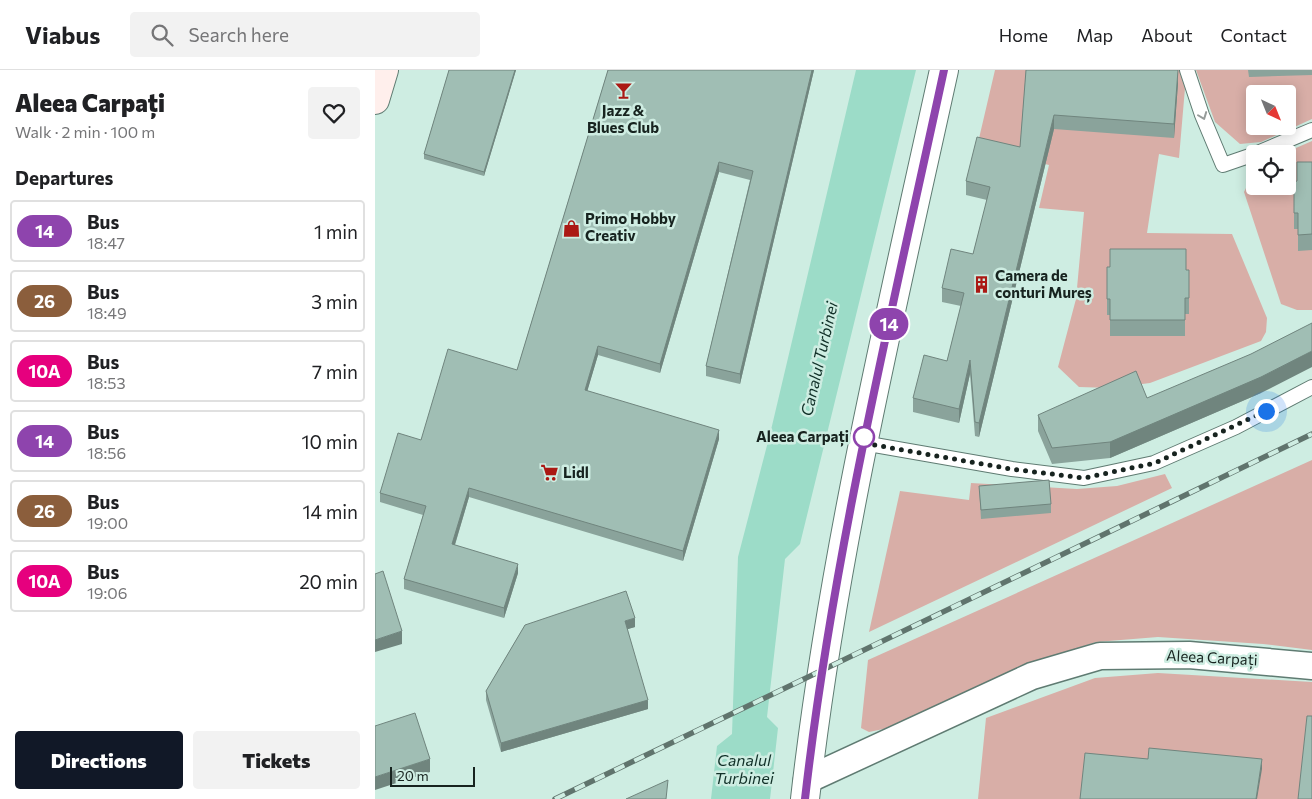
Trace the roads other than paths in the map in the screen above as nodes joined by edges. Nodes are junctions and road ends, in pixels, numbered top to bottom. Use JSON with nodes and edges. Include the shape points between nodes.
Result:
{"nodes":[{"id":1,"x":384,"y":70,"type":"edge"},
{"id":2,"x":944,"y":70,"type":"edge"},
{"id":3,"x":1187,"y":70,"type":"edge"},
{"id":4,"x":375,"y":100,"type":"edge"},
{"id":5,"x":1312,"y":130,"type":"edge"},
{"id":6,"x":1276,"y":145,"type":"edge"},
{"id":7,"x":1246,"y":157,"type":"edge"},
{"id":8,"x":1312,"y":387,"type":"edge"},
{"id":9,"x":863,"y":443,"type":"junction"},
{"id":10,"x":1312,"y":666,"type":"edge"},
{"id":11,"x":806,"y":790,"type":"edge"}],
"edges":[{"from":1,"to":4,"type":"main road"},
{"from":2,"to":9,"type":"street","name":"Aleea Carpați"},
{"from":3,"to":7,"type":"lane","one_way":true,"via":[[1223,165]]},
{"from":5,"to":6,"type":"lane"},
{"from":8,"to":9,"type":"lane","via":[[1236,427],[1155,463],[1084,478],[1011,469]]},
{"from":9,"to":11,"type":"street","name":"Aleea Carpați","via":[[836,588]]},
{"from":10,"to":11,"type":"street","name":"Aleea Carpați","via":[[1189,655],[1100,656],[1032,676]]}]}
